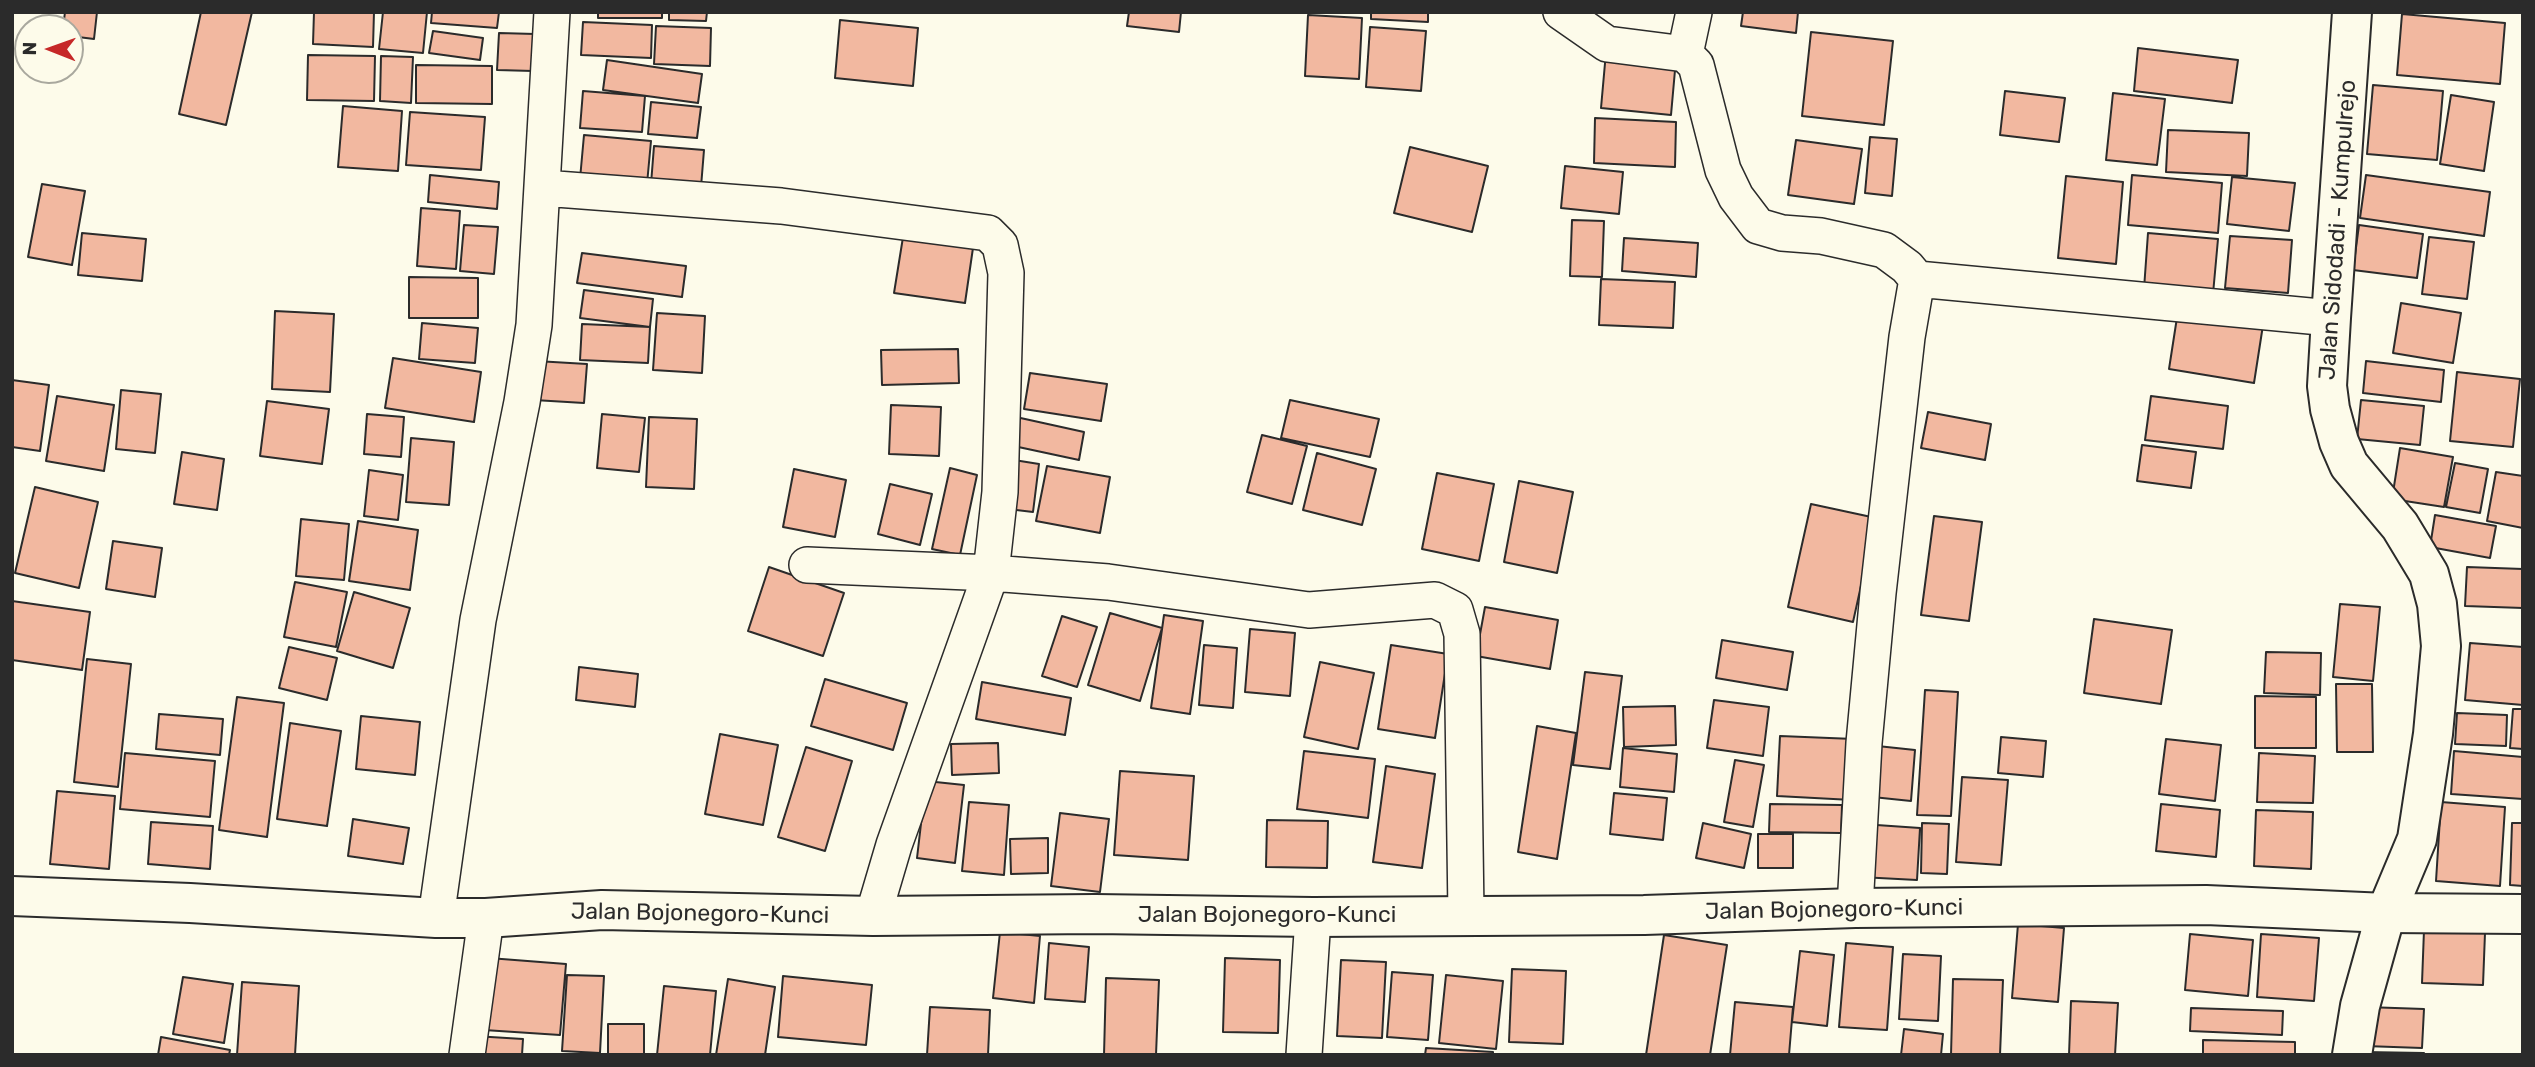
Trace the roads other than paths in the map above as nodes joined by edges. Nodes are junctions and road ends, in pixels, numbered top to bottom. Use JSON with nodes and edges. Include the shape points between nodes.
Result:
{"nodes":[{"id":1,"x":552,"y":12,"type":"edge"},
{"id":2,"x":1561,"y":12,"type":"edge"},
{"id":3,"x":1694,"y":12,"type":"edge"},
{"id":4,"x":2352,"y":12,"type":"edge"},
{"id":5,"x":1685,"y":54,"type":"junction"},
{"id":6,"x":543,"y":188,"type":"junction"},
{"id":7,"x":1917,"y":279,"type":"junction"},
{"id":8,"x":2331,"y":318,"type":"junction"},
{"id":9,"x":807,"y":565,"type":"dead end"},
{"id":10,"x":991,"y":573,"type":"junction"},
{"id":11,"x":12,"y":896,"type":"edge"},
{"id":12,"x":1855,"y":908,"type":"junction"},
{"id":13,"x":2386,"y":913,"type":"junction"},
{"id":14,"x":1466,"y":914,"type":"junction"},
{"id":15,"x":2523,"y":914,"type":"edge"},
{"id":16,"x":873,"y":916,"type":"junction"},
{"id":17,"x":1313,"y":917,"type":"junction"},
{"id":18,"x":436,"y":918,"type":"junction"},
{"id":19,"x":486,"y":918,"type":"junction"},
{"id":20,"x":467,"y":1055,"type":"edge"},
{"id":21,"x":1304,"y":1055,"type":"edge"},
{"id":22,"x":2352,"y":1055,"type":"edge"}],
"edges":[{"from":1,"to":6,"type":"street"},
{"from":2,"to":5,"type":"street","via":[[1607,44]]},
{"from":3,"to":5,"type":"street"},
{"from":4,"to":8,"type":"main road","name":"Jalan Sidodadi - Kumpulrejo"},
{"from":5,"to":7,"type":"street","via":[[1696,65],[1723,170],[1735,197],[1758,226],[1884,250]]},
{"from":6,"to":10,"type":"street","via":[[781,206],[988,233],[1000,245],[1006,273],[1000,492]]},
{"from":6,"to":18,"type":"street","via":[[534,325],[478,620]]},
{"from":7,"to":8,"type":"street"},
{"from":7,"to":12,"type":"street","via":[[1877,606]]},
{"from":8,"to":13,"type":"main road","name":"Jalan Sidodadi - Kumpulrejo","via":[[2327,386],[2339,442],[2350,465],[2400,526],[2429,574],[2441,646],[2417,839]]},
{"from":9,"to":10,"type":"street"},
{"from":10,"to":14,"type":"street","via":[[1108,582],[1309,610],[1435,600],[1455,610],[1462,635]]},
{"from":10,"to":16,"type":"street","via":[[898,831]]},
{"from":11,"to":18,"type":"main road","name":"Jalan Bojonegoro-Kunci"},
{"from":12,"to":13,"type":"main road","name":"Jalan Bojonegoro-Kunci","via":[[2207,905]]},
{"from":12,"to":14,"type":"main road","name":"Jalan Bojonegoro-Kunci","via":[[1644,915]]},
{"from":13,"to":15,"type":"main road","name":"Jalan Bojonegoro-Kunci"},
{"from":13,"to":22,"type":"main road","name":"Jalan Sidodadi - Kumpulrejo","via":[[2360,1006]]},
{"from":14,"to":17,"type":"main road","name":"Jalan Bojonegoro-Kunci"},
{"from":16,"to":17,"type":"main road","name":"Jalan Bojonegoro-Kunci"},
{"from":16,"to":19,"type":"main road","name":"Jalan Bojonegoro-Kunci","via":[[602,911]]},
{"from":17,"to":21,"type":"street"},
{"from":18,"to":19,"type":"main road","name":"Jalan Bojonegoro-Kunci"},
{"from":19,"to":20,"type":"street"}]}
